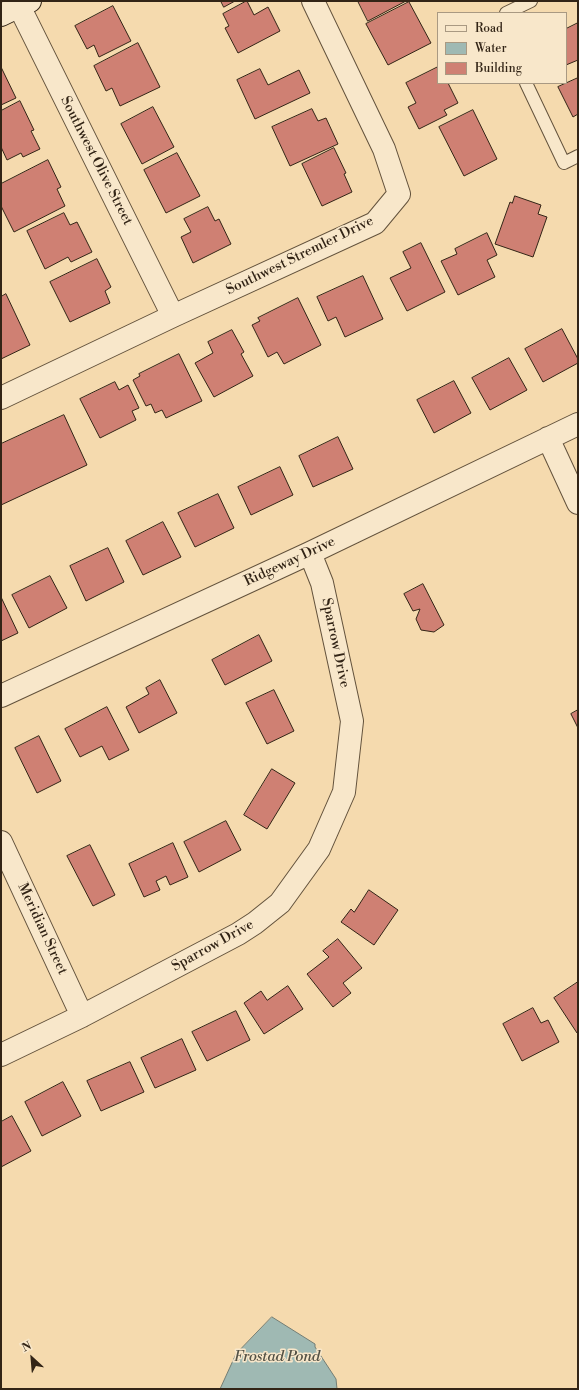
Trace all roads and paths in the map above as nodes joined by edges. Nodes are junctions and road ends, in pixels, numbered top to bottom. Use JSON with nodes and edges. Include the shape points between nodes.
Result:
{"nodes":[{"id":1,"x":313,"y":1,"type":"edge"},
{"id":2,"x":531,"y":1,"type":"edge"},
{"id":3,"x":17,"y":7,"type":"edge"},
{"id":4,"x":508,"y":12,"type":"edge"},
{"id":5,"x":526,"y":84,"type":"edge"},
{"id":6,"x":578,"y":156,"type":"edge"},
{"id":7,"x":173,"y":316,"type":"junction"},
{"id":8,"x":1,"y":398,"type":"edge"},
{"id":9,"x":578,"y":424,"type":"edge"},
{"id":10,"x":548,"y":438,"type":"junction"},
{"id":11,"x":578,"y":503,"type":"edge"},
{"id":12,"x":310,"y":553,"type":"junction"},
{"id":13,"x":1,"y":696,"type":"edge"},
{"id":14,"x":1,"y":842,"type":"edge"},
{"id":15,"x":82,"y":1016,"type":"junction"},
{"id":16,"x":1,"y":1055,"type":"edge"}],
"edges":[{"from":1,"to":7,"type":"street","name":"Southwest Stremler Drive","via":[[384,150],[399,194],[375,223]]},
{"from":2,"to":4,"type":"lane"},
{"from":3,"to":7,"type":"street","name":"Southwest Olive Street"},
{"from":5,"to":6,"type":"lane","via":[[564,163]]},
{"from":7,"to":8,"type":"street","name":"Southwest Stremler Drive"},
{"from":9,"to":10,"type":"street","name":"Ridgeway Drive"},
{"from":10,"to":11,"type":"street"},
{"from":10,"to":12,"type":"street","name":"Ridgeway Drive"},
{"from":12,"to":13,"type":"street","name":"Ridgeway Drive"},
{"from":12,"to":15,"type":"street","name":"Sparrow Drive","via":[[322,583],[352,721],[344,792],[319,849],[280,903],[255,923]]},
{"from":14,"to":15,"type":"street","name":"Meridian Street"},
{"from":15,"to":16,"type":"street","name":"Sparrow Drive"}]}
